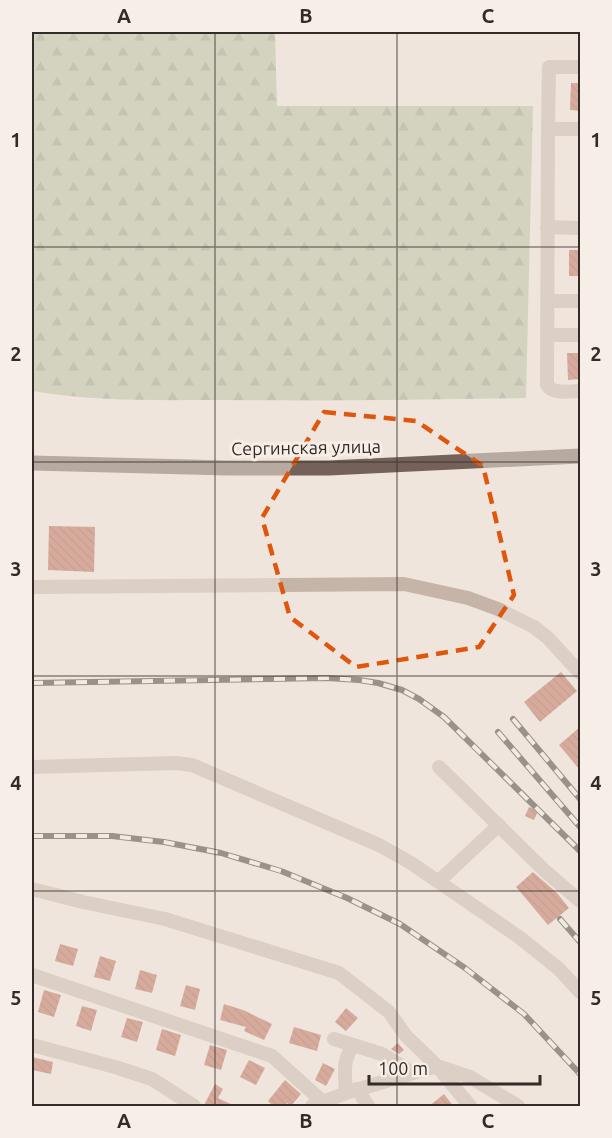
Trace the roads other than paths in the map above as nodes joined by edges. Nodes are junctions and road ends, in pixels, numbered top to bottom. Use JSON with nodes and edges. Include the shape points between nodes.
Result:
{"nodes":[{"id":1,"x":580,"y":67,"type":"edge"},
{"id":2,"x":548,"y":129,"type":"junction"},
{"id":3,"x":580,"y":129,"type":"edge"},
{"id":4,"x":547,"y":227,"type":"junction"},
{"id":5,"x":580,"y":228,"type":"edge"},
{"id":6,"x":548,"y":301,"type":"junction"},
{"id":7,"x":580,"y":301,"type":"edge"},
{"id":8,"x":548,"y":335,"type":"junction"},
{"id":9,"x":580,"y":335,"type":"edge"},
{"id":10,"x":580,"y":391,"type":"edge"},
{"id":11,"x":580,"y":456,"type":"edge"},
{"id":12,"x":32,"y":463,"type":"edge"},
{"id":13,"x":32,"y":587,"type":"edge"},
{"id":14,"x":580,"y":673,"type":"edge"},
{"id":15,"x":32,"y":767,"type":"edge"},
{"id":16,"x":439,"y":767,"type":"dead end"},
{"id":17,"x":499,"y":825,"type":"junction"},
{"id":18,"x":439,"y":881,"type":"junction"},
{"id":19,"x":32,"y":889,"type":"edge"},
{"id":20,"x":580,"y":901,"type":"edge"},
{"id":21,"x":32,"y":975,"type":"edge"},
{"id":22,"x":580,"y":992,"type":"edge"},
{"id":23,"x":334,"y":1039,"type":"dead end"},
{"id":24,"x":32,"y":1046,"type":"edge"},
{"id":25,"x":353,"y":1046,"type":"junction"},
{"id":26,"x":437,"y":1066,"type":"junction"},
{"id":27,"x":414,"y":1073,"type":"junction"},
{"id":28,"x":470,"y":1077,"type":"junction"},
{"id":29,"x":351,"y":1091,"type":"junction"},
{"id":30,"x":467,"y":1103,"type":"edge"},
{"id":31,"x":185,"y":1104,"type":"edge"},
{"id":32,"x":320,"y":1105,"type":"edge"},
{"id":33,"x":368,"y":1107,"type":"edge"},
{"id":34,"x":518,"y":1107,"type":"edge"}],
"edges":[{"from":1,"to":2,"type":"street","via":[[549,67]]},
{"from":2,"to":3,"type":"street"},
{"from":2,"to":4,"type":"street"},
{"from":4,"to":5,"type":"street"},
{"from":4,"to":6,"type":"street"},
{"from":6,"to":7,"type":"street"},
{"from":6,"to":8,"type":"street"},
{"from":8,"to":9,"type":"street"},
{"from":8,"to":10,"type":"street","via":[[549,390]]},
{"from":11,"to":12,"type":"main road","name":"Сергинская улица","via":[[317,468]]},
{"from":13,"to":14,"type":"street","via":[[404,584],[498,609],[534,627]]},
{"from":15,"to":18,"type":"street","via":[[192,765],[379,844]]},
{"from":16,"to":17,"type":"street"},
{"from":17,"to":18,"type":"street"},
{"from":17,"to":20,"type":"street"},
{"from":18,"to":22,"type":"street","via":[[535,950]]},
{"from":19,"to":26,"type":"street","via":[[165,919],[339,973],[389,1012],[406,1036]]},
{"from":21,"to":32,"type":"street","via":[[272,1056]]},
{"from":23,"to":25,"type":"street"},
{"from":24,"to":31,"type":"street","via":[[152,1079]]},
{"from":25,"to":27,"type":"street","via":[[381,1053]]},
{"from":25,"to":29,"type":"street","via":[[345,1062]]},
{"from":26,"to":27,"type":"street"},
{"from":26,"to":28,"type":"street"},
{"from":26,"to":30,"type":"street"},
{"from":27,"to":29,"type":"street"},
{"from":28,"to":30,"type":"street"},
{"from":28,"to":34,"type":"street"},
{"from":29,"to":32,"type":"street"},
{"from":29,"to":33,"type":"street"}]}
